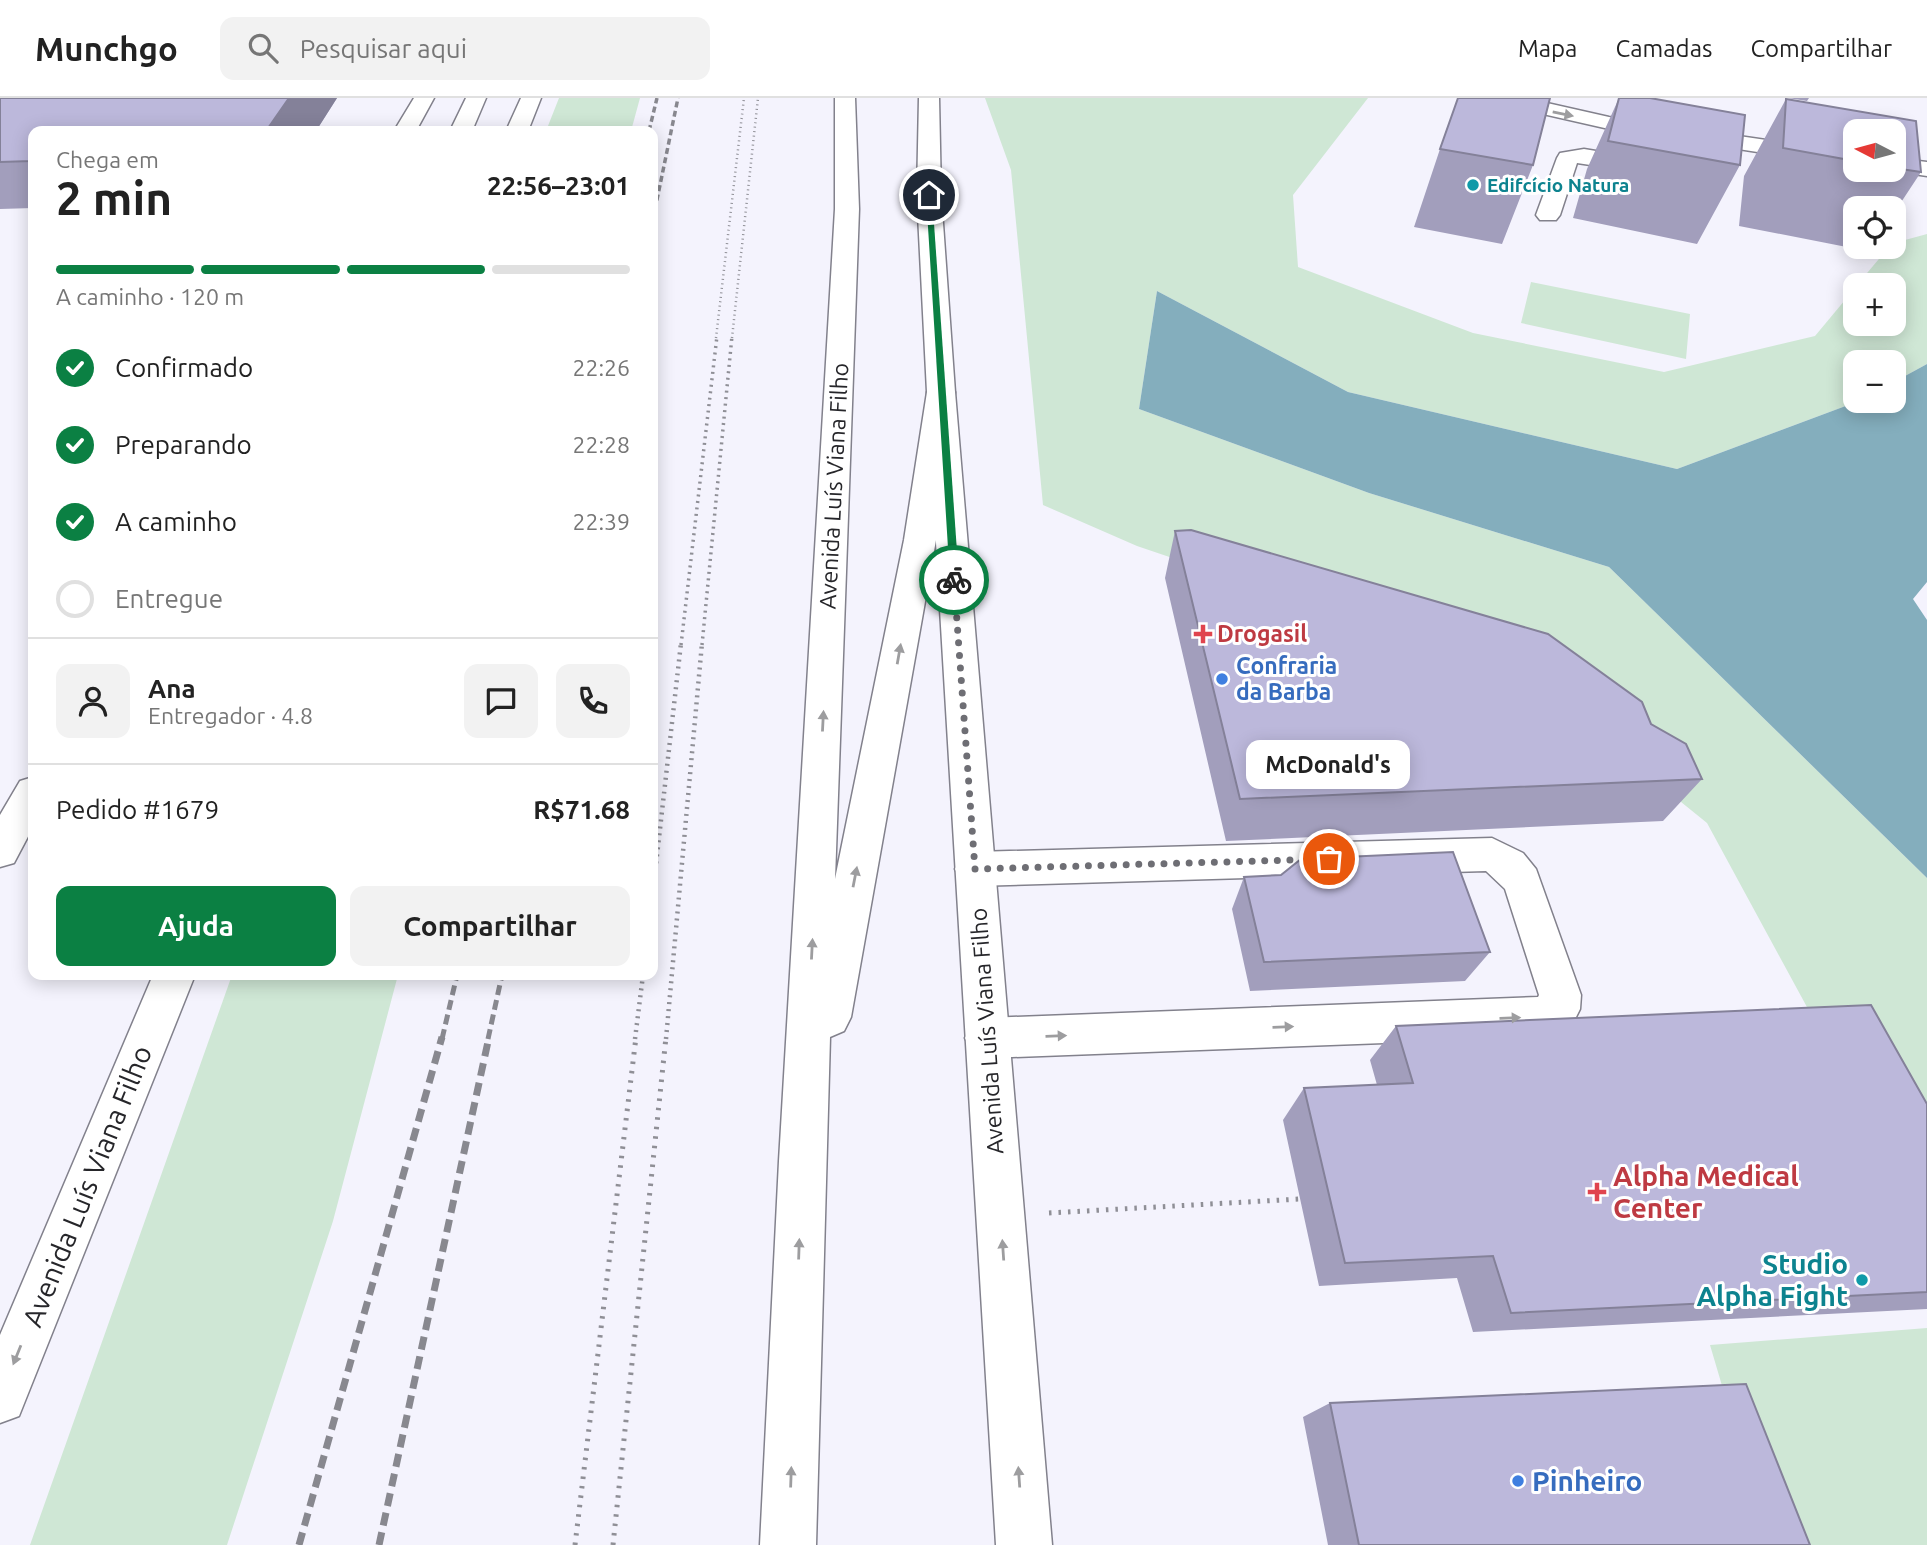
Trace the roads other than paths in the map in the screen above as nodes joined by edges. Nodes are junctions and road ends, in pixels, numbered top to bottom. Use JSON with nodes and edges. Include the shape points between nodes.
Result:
{"nodes":[{"id":1,"x":424,"y":98,"type":"edge"},
{"id":2,"x":476,"y":98,"type":"edge"},
{"id":3,"x":531,"y":98,"type":"edge"},
{"id":4,"x":845,"y":98,"type":"edge"},
{"id":5,"x":912,"y":98,"type":"edge"},
{"id":6,"x":929,"y":98,"type":"edge"},
{"id":7,"x":1497,"y":98,"type":"edge"},
{"id":8,"x":1627,"y":105,"type":"edge"},
{"id":9,"x":1734,"y":121,"type":"edge"},
{"id":10,"x":408,"y":126,"type":"edge"},
{"id":11,"x":463,"y":126,"type":"edge"},
{"id":12,"x":519,"y":126,"type":"edge"},
{"id":13,"x":1684,"y":136,"type":"junction"},
{"id":14,"x":1843,"y":159,"type":"edge"},
{"id":15,"x":1906,"y":166,"type":"edge"},
{"id":16,"x":1927,"y":169,"type":"edge"},
{"id":17,"x":929,"y":195,"type":"junction"},
{"id":18,"x":1548,"y":215,"type":"dead end"},
{"id":19,"x":941,"y":392,"type":"junction"},
{"id":20,"x":28,"y":801,"type":"edge"},
{"id":21,"x":0,"y":852,"type":"edge"},
{"id":22,"x":975,"y":869,"type":"junction"},
{"id":23,"x":172,"y":980,"type":"edge"},
{"id":24,"x":987,"y":1038,"type":"junction"},
{"id":25,"x":802,"y":1161,"type":"junction"},
{"id":26,"x":0,"y":1397,"type":"edge"},
{"id":27,"x":789,"y":1543,"type":"edge"},
{"id":28,"x":1024,"y":1545,"type":"edge"}],
"edges":[{"from":1,"to":10,"type":"main road"},
{"from":2,"to":11,"type":"main road"},
{"from":3,"to":12,"type":"main road"},
{"from":25,"to":4,"type":"main road","name":"Avenida Luís Viana Filho","one_way":true,"via":[[847,209]]},
{"from":5,"to":17,"type":"main road"},
{"from":6,"to":17,"type":"main road","name":"Avenida Luís Viana Filho"},
{"from":7,"to":13,"type":"main road","one_way":true},
{"from":8,"to":9,"type":"main road"},
{"from":13,"to":14,"type":"main road","via":[[1727,154]]},
{"from":13,"to":18,"type":"main road","via":[[1676,164],[1568,158]]},
{"from":15,"to":16,"type":"main road"},
{"from":17,"to":19,"type":"main road","name":"Avenida Luís Viana Filho"},
{"from":19,"to":22,"type":"main road","name":"Avenida Luís Viana Filho"},
{"from":25,"to":19,"type":"main road","one_way":true,"via":[[918,553]]},
{"from":20,"to":21,"type":"main road"},
{"from":22,"to":24,"type":"main road","name":"Avenida Luís Viana Filho"},
{"from":24,"to":22,"type":"main road","one_way":true,"via":[[1543,1017],[1558,1009],[1560,995],[1522,881],[1492,854]]},
{"from":23,"to":26,"type":"main road","name":"Avenida Luís Viana Filho","one_way":true},
{"from":28,"to":24,"type":"main road","name":"Avenida Luís Viana Filho","one_way":true},
{"from":27,"to":25,"type":"main road","name":"Avenida Luís Viana Filho","one_way":true}]}
